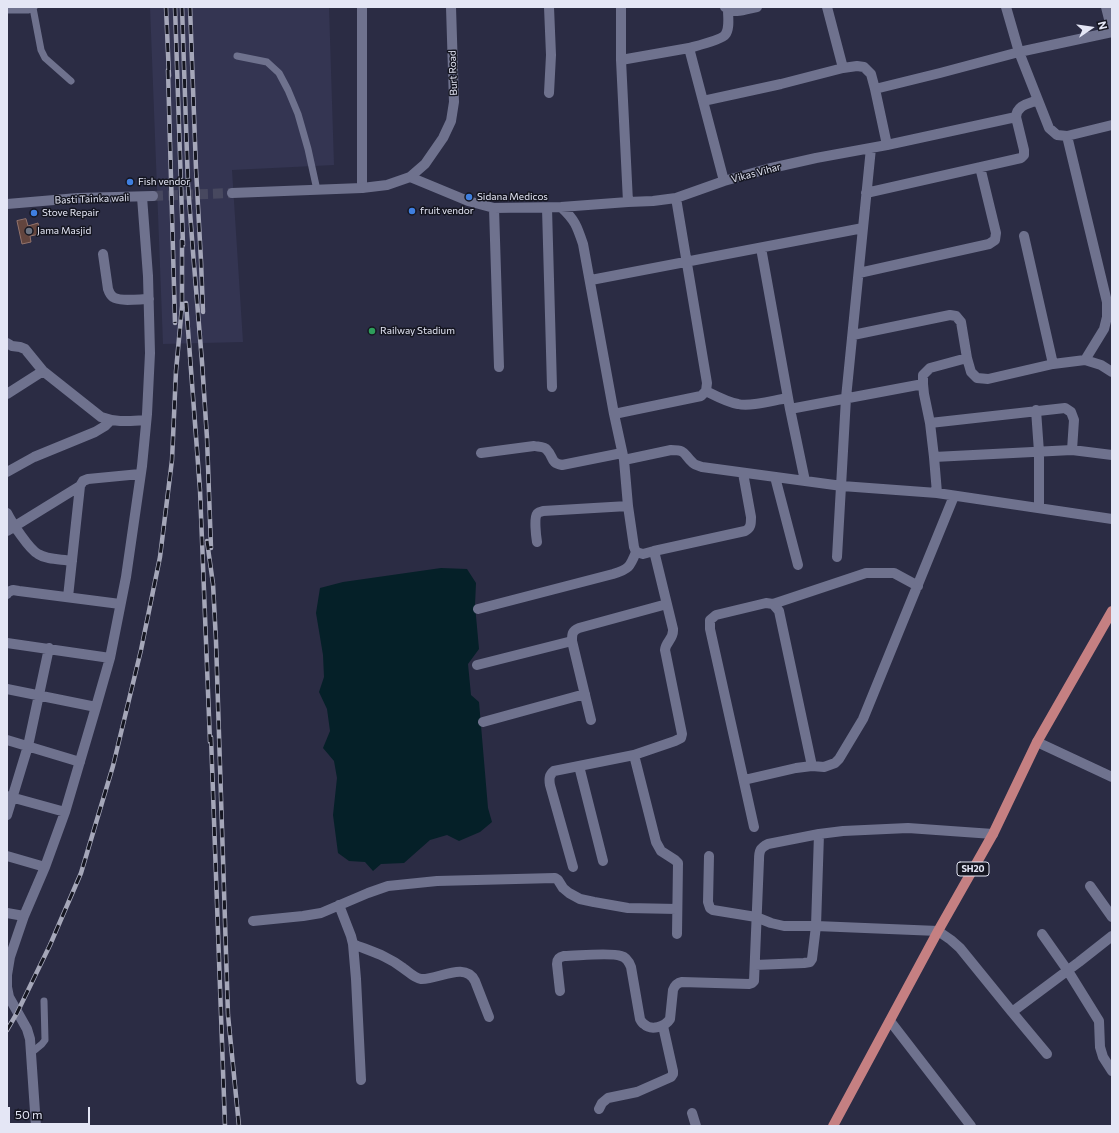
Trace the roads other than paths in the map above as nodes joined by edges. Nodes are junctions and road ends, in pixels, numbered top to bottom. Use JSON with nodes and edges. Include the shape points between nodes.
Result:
{"nodes":[{"id":1,"x":362,"y":7,"type":"edge"},
{"id":2,"x":450,"y":7,"type":"edge"},
{"id":3,"x":549,"y":7,"type":"edge"},
{"id":4,"x":621,"y":7,"type":"edge"},
{"id":5,"x":757,"y":7,"type":"edge"},
{"id":6,"x":827,"y":7,"type":"edge"},
{"id":7,"x":1006,"y":7,"type":"edge"},
{"id":8,"x":1106,"y":7,"type":"edge"},
{"id":9,"x":34,"y":8,"type":"edge"},
{"id":10,"x":726,"y":9,"type":"edge"},
{"id":11,"x":7,"y":10,"type":"edge"},
{"id":12,"x":1112,"y":32,"type":"edge"},
{"id":13,"x":689,"y":48,"type":"junction"},
{"id":14,"x":1019,"y":52,"type":"junction"},
{"id":15,"x":237,"y":56,"type":"dead end"},
{"id":16,"x":621,"y":60,"type":"junction"},
{"id":17,"x":843,"y":68,"type":"junction"},
{"id":18,"x":71,"y":81,"type":"dead end"},
{"id":19,"x":875,"y":89,"type":"junction"},
{"id":20,"x":549,"y":93,"type":"dead end"},
{"id":21,"x":703,"y":100,"type":"junction"},
{"id":22,"x":1038,"y":100,"type":"junction"},
{"id":23,"x":1016,"y":117,"type":"junction"},
{"id":24,"x":1112,"y":125,"type":"edge"},
{"id":25,"x":1067,"y":136,"type":"junction"},
{"id":26,"x":887,"y":145,"type":"junction"},
{"id":27,"x":871,"y":148,"type":"junction"},
{"id":28,"x":980,"y":167,"type":"junction"},
{"id":29,"x":410,"y":177,"type":"junction"},
{"id":30,"x":724,"y":181,"type":"junction"},
{"id":31,"x":362,"y":188,"type":"junction"},
{"id":32,"x":317,"y":190,"type":"junction"},
{"id":33,"x":232,"y":193,"type":"tunnel mouth"},
{"id":34,"x":866,"y":194,"type":"junction"},
{"id":35,"x":676,"y":198,"type":"junction"},
{"id":36,"x":628,"y":202,"type":"junction"},
{"id":37,"x":7,"y":204,"type":"edge"},
{"id":38,"x":561,"y":207,"type":"junction"},
{"id":39,"x":494,"y":208,"type":"junction"},
{"id":40,"x":547,"y":208,"type":"junction"},
{"id":41,"x":863,"y":228,"type":"junction"},
{"id":42,"x":1024,"y":236,"type":"dead end"},
{"id":43,"x":761,"y":248,"type":"junction"},
{"id":44,"x":103,"y":254,"type":"dead end"},
{"id":45,"x":687,"y":261,"type":"junction"},
{"id":46,"x":859,"y":273,"type":"junction"},
{"id":47,"x":591,"y":280,"type":"junction"},
{"id":48,"x":149,"y":299,"type":"junction"},
{"id":49,"x":853,"y":335,"type":"junction"},
{"id":50,"x":7,"y":343,"type":"edge"},
{"id":51,"x":967,"y":358,"type":"junction"},
{"id":52,"x":1086,"y":360,"type":"junction"},
{"id":53,"x":1053,"y":364,"type":"junction"},
{"id":54,"x":499,"y":367,"type":"dead end"},
{"id":55,"x":43,"y":371,"type":"junction"},
{"id":56,"x":1112,"y":372,"type":"edge"},
{"id":57,"x":923,"y":384,"type":"junction"},
{"id":58,"x":552,"y":387,"type":"dead end"},
{"id":59,"x":706,"y":391,"type":"junction"},
{"id":60,"x":7,"y":394,"type":"edge"},
{"id":61,"x":788,"y":398,"type":"junction"},
{"id":62,"x":846,"y":398,"type":"junction"},
{"id":63,"x":790,"y":409,"type":"junction"},
{"id":64,"x":1036,"y":410,"type":"junction"},
{"id":65,"x":614,"y":414,"type":"junction"},
{"id":66,"x":146,"y":420,"type":"junction"},
{"id":67,"x":110,"y":421,"type":"junction"},
{"id":68,"x":930,"y":423,"type":"junction"},
{"id":69,"x":1072,"y":450,"type":"junction"},
{"id":70,"x":1039,"y":452,"type":"junction"},
{"id":71,"x":481,"y":453,"type":"dead end"},
{"id":72,"x":1112,"y":455,"type":"edge"},
{"id":73,"x":623,"y":456,"type":"junction"},
{"id":74,"x":934,"y":457,"type":"junction"},
{"id":75,"x":7,"y":472,"type":"edge"},
{"id":76,"x":743,"y":473,"type":"junction"},
{"id":77,"x":140,"y":474,"type":"junction"},
{"id":78,"x":775,"y":477,"type":"junction"},
{"id":79,"x":805,"y":481,"type":"junction"},
{"id":80,"x":80,"y":486,"type":"junction"},
{"id":81,"x":842,"y":486,"type":"junction"},
{"id":82,"x":937,"y":493,"type":"junction"},
{"id":83,"x":954,"y":496,"type":"junction"},
{"id":84,"x":628,"y":506,"type":"junction"},
{"id":85,"x":1039,"y":508,"type":"junction"},
{"id":86,"x":7,"y":513,"type":"edge"},
{"id":87,"x":1112,"y":519,"type":"edge"},
{"id":88,"x":10,"y":528,"type":"edge"},
{"id":89,"x":537,"y":542,"type":"dead end"},
{"id":90,"x":654,"y":551,"type":"junction"},
{"id":91,"x":636,"y":552,"type":"junction"},
{"id":92,"x":837,"y":557,"type":"dead end"},
{"id":93,"x":72,"y":561,"type":"junction"},
{"id":94,"x":798,"y":565,"type":"dead end"},
{"id":95,"x":918,"y":586,"type":"junction"},
{"id":96,"x":7,"y":594,"type":"edge"},
{"id":97,"x":68,"y":597,"type":"junction"},
{"id":98,"x":120,"y":604,"type":"junction"},
{"id":99,"x":668,"y":604,"type":"junction"},
{"id":100,"x":773,"y":604,"type":"junction"},
{"id":101,"x":478,"y":609,"type":"dead end"},
{"id":102,"x":1112,"y":611,"type":"edge"},
{"id":103,"x":572,"y":642,"type":"junction"},
{"id":104,"x":7,"y":643,"type":"edge"},
{"id":105,"x":49,"y":648,"type":"junction"},
{"id":106,"x":110,"y":658,"type":"junction"},
{"id":107,"x":477,"y":666,"type":"dead end"},
{"id":108,"x":7,"y":689,"type":"edge"},
{"id":109,"x":585,"y":694,"type":"junction"},
{"id":110,"x":39,"y":695,"type":"junction"},
{"id":111,"x":96,"y":707,"type":"junction"},
{"id":112,"x":591,"y":720,"type":"dead end"},
{"id":113,"x":483,"y":722,"type":"dead end"},
{"id":114,"x":7,"y":740,"type":"edge"},
{"id":115,"x":1038,"y":742,"type":"junction"},
{"id":116,"x":28,"y":746,"type":"junction"},
{"id":117,"x":634,"y":755,"type":"junction"},
{"id":118,"x":80,"y":762,"type":"junction"},
{"id":119,"x":579,"y":766,"type":"junction"},
{"id":120,"x":812,"y":766,"type":"junction"},
{"id":121,"x":1112,"y":777,"type":"edge"},
{"id":122,"x":744,"y":780,"type":"junction"},
{"id":123,"x":9,"y":796,"type":"edge"},
{"id":124,"x":64,"y":812,"type":"junction"},
{"id":125,"x":7,"y":815,"type":"edge"},
{"id":126,"x":754,"y":827,"type":"dead end"},
{"id":127,"x":819,"y":834,"type":"junction"},
{"id":128,"x":993,"y":834,"type":"junction"},
{"id":129,"x":7,"y":856,"type":"edge"},
{"id":130,"x":710,"y":856,"type":"dead end"},
{"id":131,"x":603,"y":861,"type":"dead end"},
{"id":132,"x":45,"y":866,"type":"junction"},
{"id":133,"x":573,"y":867,"type":"dead end"},
{"id":134,"x":1090,"y":886,"type":"dead end"},
{"id":135,"x":339,"y":905,"type":"junction"},
{"id":136,"x":677,"y":909,"type":"junction"},
{"id":137,"x":7,"y":913,"type":"edge"},
{"id":138,"x":24,"y":916,"type":"junction"},
{"id":139,"x":756,"y":917,"type":"junction"},
{"id":140,"x":1112,"y":917,"type":"edge"},
{"id":141,"x":253,"y":921,"type":"dead end"},
{"id":142,"x":816,"y":926,"type":"junction"},
{"id":143,"x":938,"y":932,"type":"junction"},
{"id":144,"x":677,"y":934,"type":"dead end"},
{"id":145,"x":1042,"y":934,"type":"dead end"},
{"id":146,"x":1112,"y":936,"type":"edge"},
{"id":147,"x":353,"y":944,"type":"junction"},
{"id":148,"x":8,"y":956,"type":"edge"},
{"id":149,"x":755,"y":965,"type":"junction"},
{"id":150,"x":1068,"y":971,"type":"junction"},
{"id":151,"x":560,"y":991,"type":"dead end"},
{"id":152,"x":44,"y":1001,"type":"dead end"},
{"id":153,"x":1012,"y":1012,"type":"junction"},
{"id":154,"x":489,"y":1017,"type":"dead end"},
{"id":155,"x":890,"y":1021,"type":"junction"},
{"id":156,"x":663,"y":1026,"type":"junction"},
{"id":157,"x":31,"y":1053,"type":"junction"},
{"id":158,"x":1047,"y":1054,"type":"dead end"},
{"id":159,"x":1112,"y":1071,"type":"edge"},
{"id":160,"x":361,"y":1080,"type":"dead end"},
{"id":161,"x":599,"y":1109,"type":"dead end"},
{"id":162,"x":692,"y":1113,"type":"dead end"},
{"id":163,"x":36,"y":1126,"type":"edge"},
{"id":164,"x":696,"y":1126,"type":"edge"},
{"id":165,"x":833,"y":1126,"type":"edge"},
{"id":166,"x":971,"y":1126,"type":"edge"}],
"edges":[{"from":1,"to":31,"type":"street"},
{"from":2,"to":29,"type":"street","name":"Burt Road","via":[[454,102],[451,121],[425,164]]},
{"from":3,"to":20,"type":"street"},
{"from":4,"to":16,"type":"street"},
{"from":5,"to":10,"type":"street","via":[[738,11]]},
{"from":6,"to":17,"type":"street"},
{"from":7,"to":14,"type":"street"},
{"from":8,"to":12,"type":"street"},
{"from":9,"to":11,"type":"lane"},
{"from":9,"to":18,"type":"lane","via":[[41,50],[45,58]]},
{"from":10,"to":13,"type":"street","via":[[728,28],[725,35]]},
{"from":12,"to":14,"type":"street"},
{"from":13,"to":16,"type":"street"},
{"from":13,"to":21,"type":"street"},
{"from":14,"to":19,"type":"street"},
{"from":14,"to":22,"type":"street"},
{"from":15,"to":32,"type":"lane","via":[[267,62],[279,73],[298,114]]},
{"from":16,"to":36,"type":"street"},
{"from":17,"to":19,"type":"street","via":[[864,67],[871,74]]},
{"from":17,"to":21,"type":"street"},
{"from":19,"to":26,"type":"street"},
{"from":21,"to":30,"type":"street"},
{"from":22,"to":23,"type":"street","via":[[1020,107]]},
{"from":22,"to":25,"type":"street","via":[[1049,128],[1057,135]]},
{"from":23,"to":26,"type":"street","name":"Vikas Vihar"},
{"from":23,"to":28,"type":"street","via":[[1024,155],[1021,158]]},
{"from":24,"to":25,"type":"street"},
{"from":25,"to":52,"type":"street","via":[[1107,302],[1104,329]]},
{"from":26,"to":27,"type":"street","name":"Vikas Vihar"},
{"from":27,"to":30,"type":"street","name":"Vikas Vihar","via":[[816,158]]},
{"from":27,"to":34,"type":"street"},
{"from":28,"to":34,"type":"street"},
{"from":28,"to":46,"type":"street","via":[[996,233],[995,240],[989,244]]},
{"from":29,"to":31,"type":"street","via":[[387,185]]},
{"from":29,"to":39,"type":"street","name":"Vikas Vihar","via":[[468,201]]},
{"from":30,"to":35,"type":"street","name":"Vikas Vihar"},
{"from":31,"to":32,"type":"street"},
{"from":32,"to":33,"type":"street"},
{"from":34,"to":41,"type":"street"},
{"from":35,"to":36,"type":"street","name":"Vikas Vihar"},
{"from":35,"to":45,"type":"street"},
{"from":36,"to":38,"type":"street","name":"Vikas Vihar"},
{"from":37,"to":48,"type":"street","name":"Basti Tainka wali","via":[[78,198],[148,197]]},
{"from":38,"to":40,"type":"street","name":"Vikas Vihar"},
{"from":38,"to":47,"type":"street","via":[[572,217],[578,228]]},
{"from":39,"to":40,"type":"street","name":"Vikas Vihar"},
{"from":39,"to":54,"type":"street"},
{"from":40,"to":58,"type":"street"},
{"from":41,"to":43,"type":"street"},
{"from":41,"to":46,"type":"street"},
{"from":42,"to":53,"type":"street"},
{"from":43,"to":45,"type":"street"},
{"from":43,"to":61,"type":"street"},
{"from":44,"to":48,"type":"street","via":[[108,289],[114,298]]},
{"from":45,"to":47,"type":"street"},
{"from":45,"to":59,"type":"street","via":[[707,383]]},
{"from":46,"to":49,"type":"street"},
{"from":47,"to":65,"type":"street"},
{"from":48,"to":66,"type":"street","via":[[150,353]]},
{"from":49,"to":51,"type":"street","via":[[950,315],[956,316],[961,322]]},
{"from":49,"to":62,"type":"street"},
{"from":50,"to":55,"type":"street","via":[[25,349]]},
{"from":51,"to":53,"type":"street","via":[[971,372],[977,378],[988,379]]},
{"from":51,"to":57,"type":"street","via":[[930,368],[923,375]]},
{"from":52,"to":53,"type":"street"},
{"from":52,"to":56,"type":"street"},
{"from":55,"to":60,"type":"street"},
{"from":55,"to":67,"type":"street","via":[[100,417]]},
{"from":57,"to":62,"type":"street"},
{"from":57,"to":68,"type":"street"},
{"from":59,"to":61,"type":"street","via":[[739,404]]},
{"from":59,"to":65,"type":"street","via":[[701,396]]},
{"from":61,"to":63,"type":"street"},
{"from":62,"to":63,"type":"street"},
{"from":62,"to":81,"type":"street"},
{"from":63,"to":79,"type":"street"},
{"from":64,"to":68,"type":"street"},
{"from":64,"to":69,"type":"street","via":[[1065,408],[1070,412],[1074,420]]},
{"from":64,"to":70,"type":"street"},
{"from":65,"to":73,"type":"street"},
{"from":66,"to":67,"type":"street"},
{"from":66,"to":77,"type":"street"},
{"from":67,"to":75,"type":"street","via":[[95,432],[34,457]]},
{"from":68,"to":74,"type":"street"},
{"from":69,"to":70,"type":"street"},
{"from":69,"to":72,"type":"street"},
{"from":70,"to":74,"type":"street"},
{"from":70,"to":85,"type":"street"},
{"from":71,"to":73,"type":"street","via":[[542,447],[547,450],[553,461],[562,465]]},
{"from":73,"to":76,"type":"street","via":[[678,450],[684,452],[693,464]]},
{"from":73,"to":84,"type":"street"},
{"from":74,"to":82,"type":"street"},
{"from":76,"to":78,"type":"street"},
{"from":76,"to":90,"type":"street","via":[[751,517],[749,529]]},
{"from":77,"to":80,"type":"street","via":[[88,479],[82,481]]},
{"from":77,"to":98,"type":"street"},
{"from":78,"to":79,"type":"street"},
{"from":78,"to":94,"type":"street"},
{"from":79,"to":81,"type":"street"},
{"from":80,"to":88,"type":"street"},
{"from":80,"to":93,"type":"street"},
{"from":81,"to":82,"type":"street"},
{"from":81,"to":92,"type":"street"},
{"from":82,"to":83,"type":"street"},
{"from":83,"to":85,"type":"street"},
{"from":83,"to":95,"type":"street"},
{"from":84,"to":89,"type":"street","via":[[543,511],[538,513],[535,519]]},
{"from":84,"to":91,"type":"street"},
{"from":85,"to":87,"type":"street"},
{"from":86,"to":88,"type":"street"},
{"from":88,"to":93,"type":"street","via":[[37,554]]},
{"from":90,"to":91,"type":"street","via":[[643,554]]},
{"from":90,"to":99,"type":"street"},
{"from":91,"to":101,"type":"street","via":[[626,570]]},
{"from":93,"to":97,"type":"street"},
{"from":95,"to":100,"type":"street","via":[[894,573],[866,573]]},
{"from":95,"to":120,"type":"street","via":[[863,719],[835,763],[824,767]]},
{"from":96,"to":97,"type":"street","via":[[13,590]]},
{"from":97,"to":98,"type":"street"},
{"from":98,"to":106,"type":"street"},
{"from":99,"to":103,"type":"street","via":[[575,629],[572,633]]},
{"from":99,"to":117,"type":"street","via":[[674,634],[665,650],[682,734],[675,742]]},
{"from":100,"to":120,"type":"street","via":[[779,611]]},
{"from":100,"to":122,"type":"street","via":[[766,603],[716,616],[710,620]]},
{"from":102,"to":115,"type":"main road","number":"SH20"},
{"from":103,"to":107,"type":"street"},
{"from":103,"to":109,"type":"street"},
{"from":104,"to":105,"type":"street"},
{"from":105,"to":106,"type":"street"},
{"from":105,"to":110,"type":"street"},
{"from":106,"to":111,"type":"street"},
{"from":108,"to":110,"type":"street"},
{"from":109,"to":112,"type":"street"},
{"from":109,"to":113,"type":"street"},
{"from":110,"to":111,"type":"street"},
{"from":110,"to":116,"type":"street"},
{"from":111,"to":118,"type":"street"},
{"from":114,"to":116,"type":"street"},
{"from":115,"to":121,"type":"street"},
{"from":115,"to":128,"type":"main road","number":"SH20"},
{"from":116,"to":118,"type":"street"},
{"from":116,"to":123,"type":"street"},
{"from":117,"to":119,"type":"street"},
{"from":117,"to":136,"type":"street","via":[[656,842],[661,851],[678,863]]},
{"from":118,"to":124,"type":"street"},
{"from":119,"to":131,"type":"street"},
{"from":119,"to":133,"type":"street","via":[[554,771],[549,776]]},
{"from":120,"to":122,"type":"street"},
{"from":122,"to":126,"type":"street"},
{"from":123,"to":124,"type":"street"},
{"from":123,"to":125,"type":"street"},
{"from":124,"to":132,"type":"street"},
{"from":127,"to":128,"type":"street","via":[[908,828]]},
{"from":127,"to":139,"type":"street","via":[[768,844],[761,849],[758,860]]},
{"from":127,"to":142,"type":"street"},
{"from":128,"to":143,"type":"main road","number":"SH20"},
{"from":129,"to":132,"type":"street"},
{"from":130,"to":139,"type":"street","via":[[710,908],[718,912]]},
{"from":132,"to":138,"type":"street"},
{"from":134,"to":140,"type":"street"},
{"from":135,"to":136,"type":"street","via":[[388,886],[437,881],[555,878],[569,893],[594,902],[628,908]]},
{"from":135,"to":141,"type":"street","via":[[321,913]]},
{"from":135,"to":147,"type":"street"},
{"from":136,"to":144,"type":"street"},
{"from":137,"to":138,"type":"street"},
{"from":138,"to":148,"type":"street"},
{"from":139,"to":142,"type":"street","via":[[784,926]]},
{"from":139,"to":149,"type":"street"},
{"from":142,"to":143,"type":"street"},
{"from":142,"to":149,"type":"street","via":[[810,962]]},
{"from":143,"to":153,"type":"street","via":[[960,948]]},
{"from":143,"to":155,"type":"main road","number":"SH20"},
{"from":145,"to":150,"type":"street"},
{"from":146,"to":150,"type":"street"},
{"from":147,"to":154,"type":"street","via":[[389,958],[419,978],[468,972],[475,980]]},
{"from":147,"to":160,"type":"street"},
{"from":148,"to":157,"type":"street","via":[[9,997],[27,1029]]},
{"from":149,"to":156,"type":"street","via":[[755,978],[752,983],[677,983],[673,990],[670,1019]]},
{"from":150,"to":153,"type":"street"},
{"from":150,"to":159,"type":"street","via":[[1099,1021],[1100,1047]]},
{"from":151,"to":156,"type":"street","via":[[556,964],[559,958],[620,955],[631,967],[640,1019],[649,1027]]},
{"from":152,"to":157,"type":"lane","via":[[45,1040]]},
{"from":153,"to":158,"type":"street"},
{"from":155,"to":165,"type":"main road","number":"SH20"},
{"from":155,"to":166,"type":"street"},
{"from":156,"to":161,"type":"street","via":[[673,1070],[671,1077],[637,1092],[608,1098]]},
{"from":157,"to":163,"type":"street"},
{"from":162,"to":164,"type":"street"}]}
